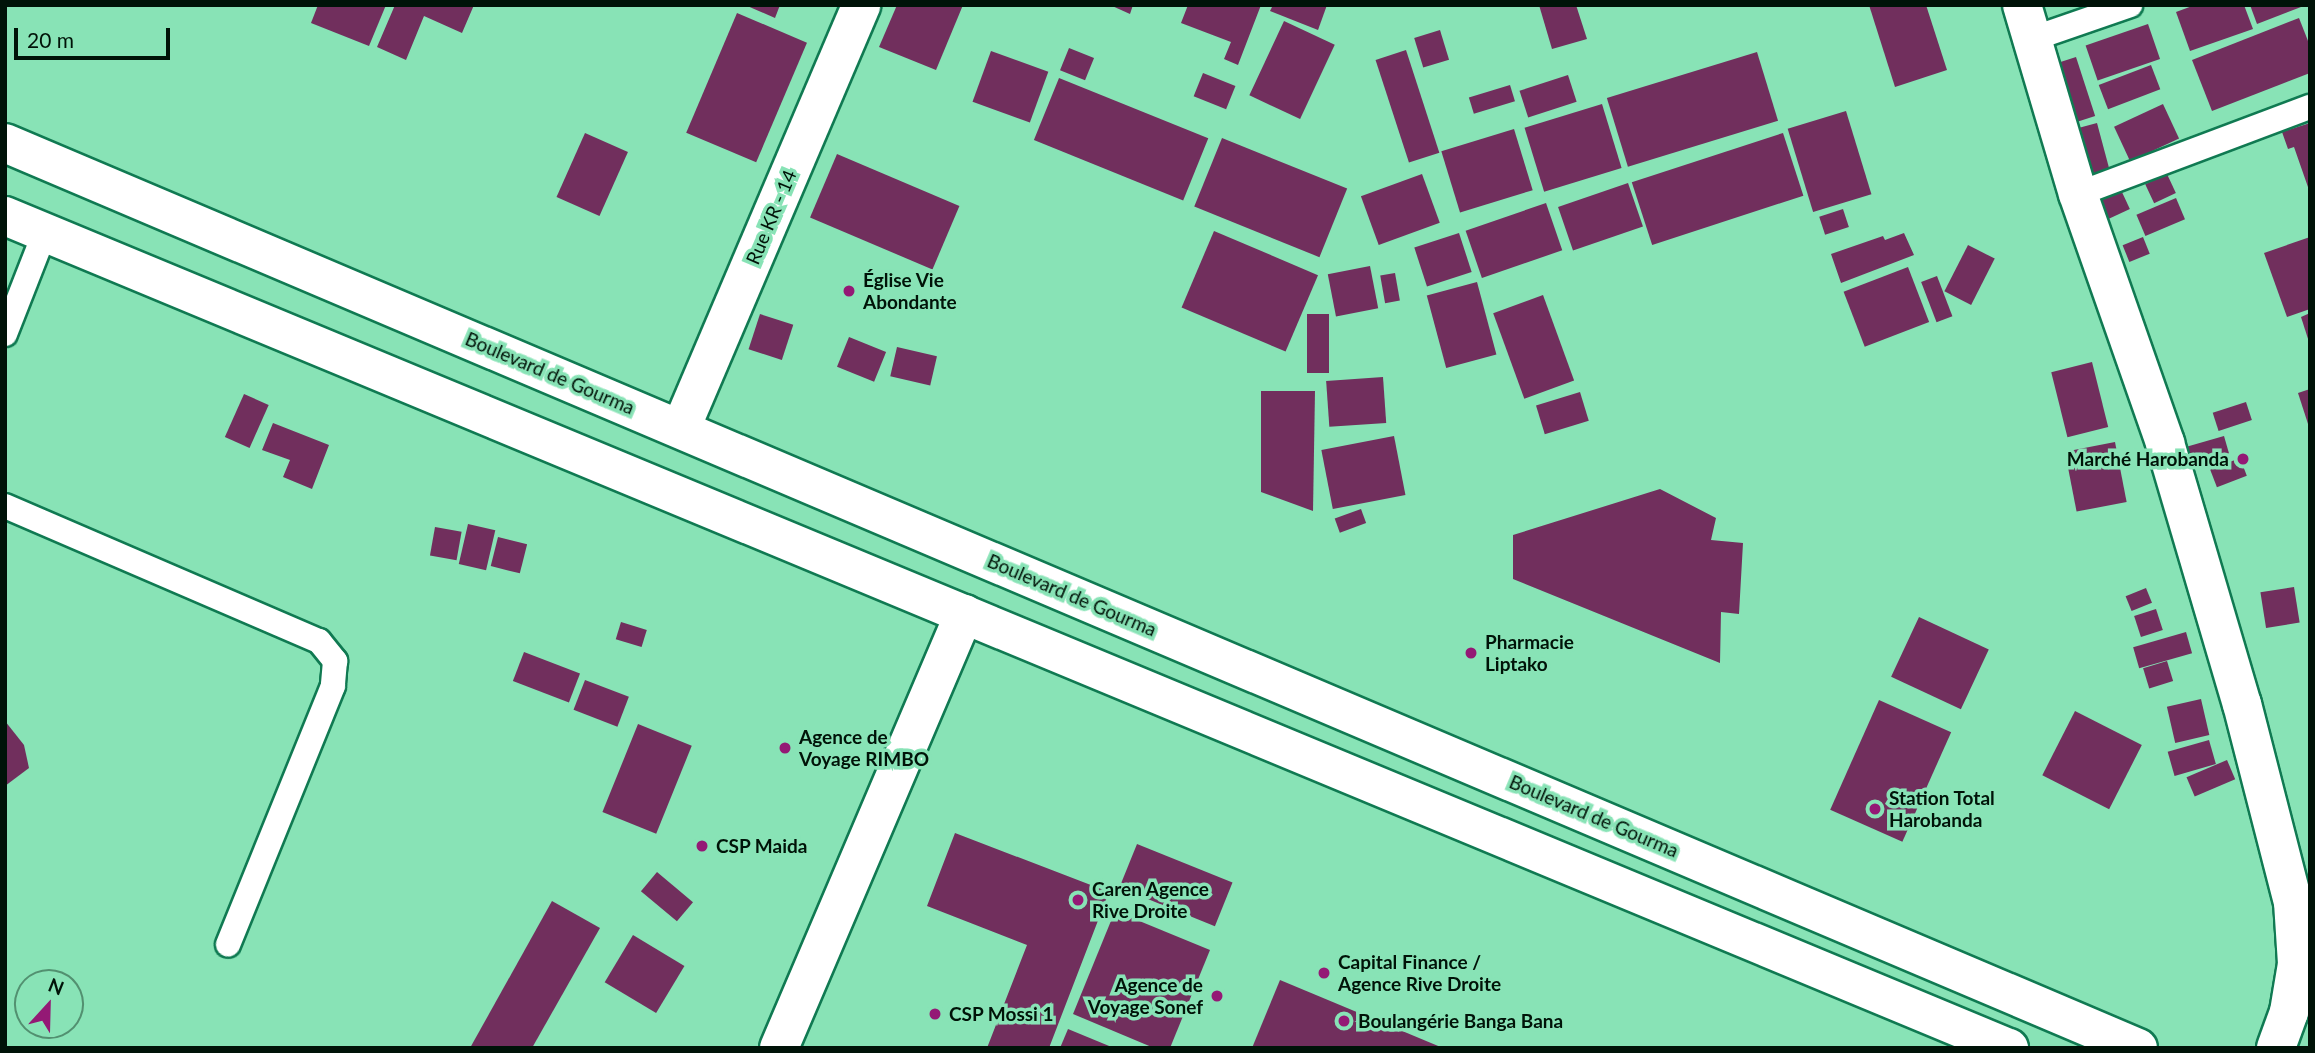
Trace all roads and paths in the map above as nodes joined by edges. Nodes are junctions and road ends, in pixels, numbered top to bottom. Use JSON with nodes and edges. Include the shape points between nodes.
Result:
{"nodes":[{"id":1,"x":862,"y":5,"type":"edge"},
{"id":2,"x":2130,"y":5,"type":"edge"},
{"id":3,"x":2027,"y":22,"type":"edge"},
{"id":4,"x":2310,"y":107,"type":"edge"},
{"id":5,"x":5,"y":144,"type":"edge"},
{"id":6,"x":2078,"y":194,"type":"junction"},
{"id":7,"x":5,"y":216,"type":"edge"},
{"id":8,"x":45,"y":232,"type":"junction"},
{"id":9,"x":5,"y":334,"type":"edge"},
{"id":10,"x":681,"y":428,"type":"junction"},
{"id":11,"x":5,"y":506,"type":"edge"},
{"id":12,"x":964,"y":614,"type":"junction"},
{"id":13,"x":229,"y":945,"type":"dead end"},
{"id":14,"x":779,"y":1048,"type":"edge"},
{"id":15,"x":2008,"y":1048,"type":"edge"},
{"id":16,"x":2138,"y":1048,"type":"edge"},
{"id":17,"x":2276,"y":1048,"type":"edge"}],
"edges":[{"from":1,"to":10,"type":"main road","name":"Rue KR - 14"},
{"from":2,"to":3,"type":"lane"},
{"from":3,"to":6,"type":"main road"},
{"from":4,"to":6,"type":"lane"},
{"from":5,"to":10,"type":"main road","name":"Boulevard de Gourma"},
{"from":6,"to":17,"type":"main road","via":[[2165,443],[2242,704],[2293,902],[2297,964],[2289,1012]]},
{"from":7,"to":8,"type":"main road"},
{"from":8,"to":9,"type":"lane"},
{"from":8,"to":12,"type":"main road"},
{"from":10,"to":16,"type":"main road","name":"Boulevard de Gourma"},
{"from":11,"to":13,"type":"lane","via":[[319,641],[335,662],[333,686]]},
{"from":12,"to":14,"type":"main road"},
{"from":12,"to":15,"type":"main road"}]}
